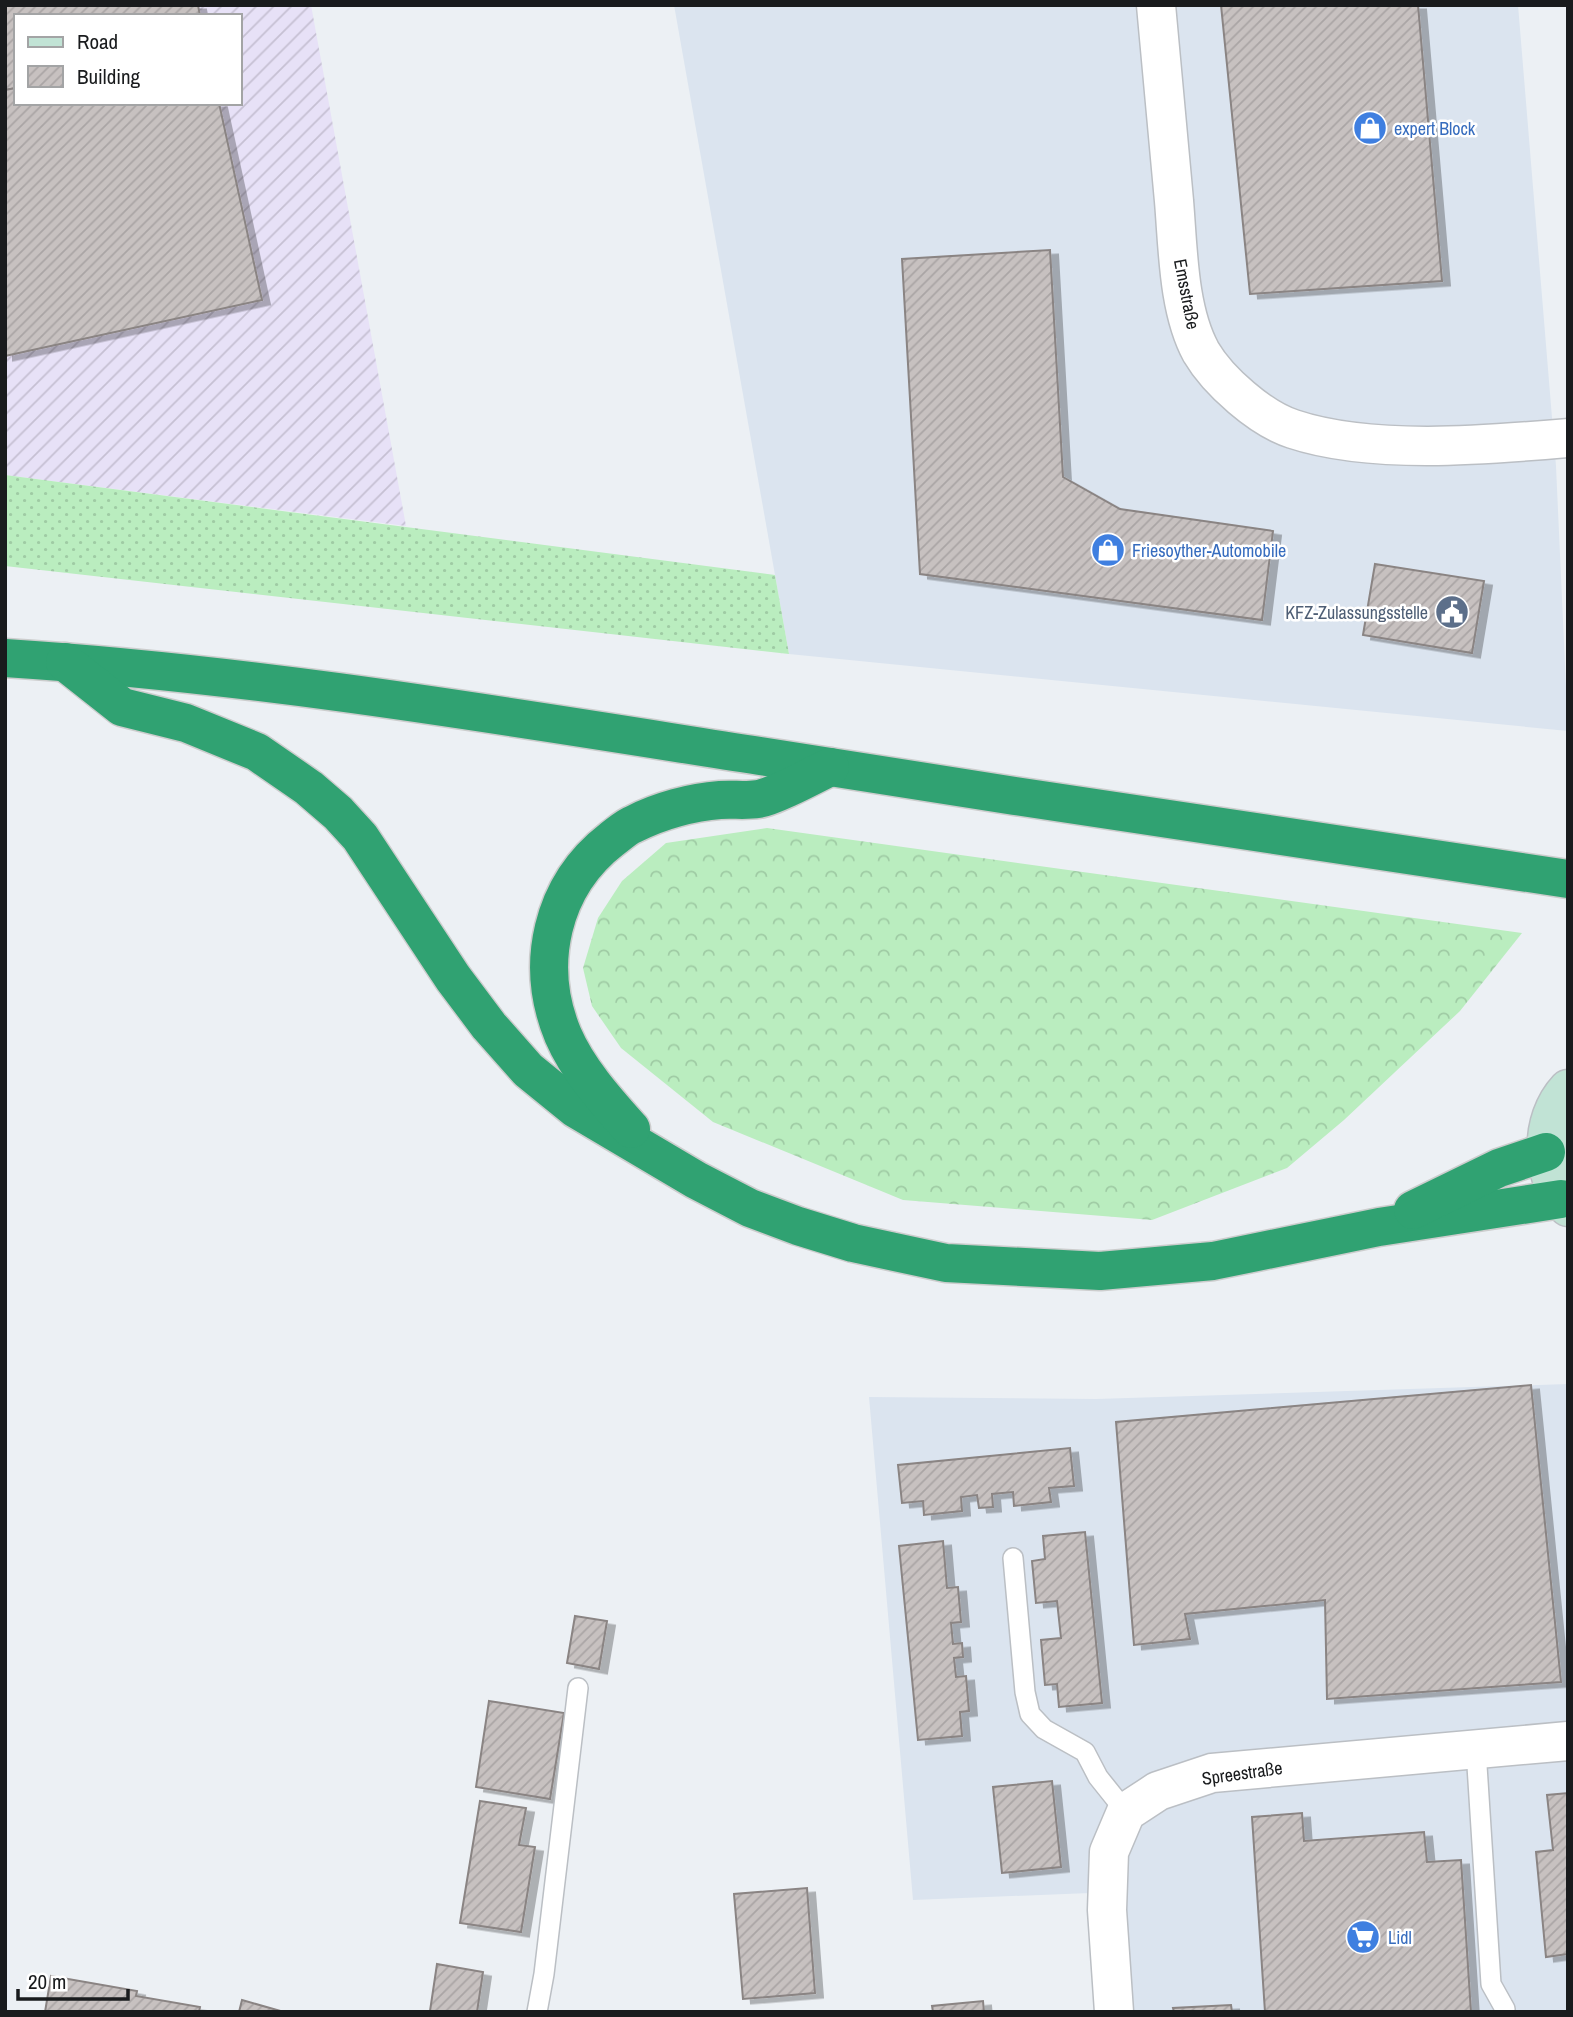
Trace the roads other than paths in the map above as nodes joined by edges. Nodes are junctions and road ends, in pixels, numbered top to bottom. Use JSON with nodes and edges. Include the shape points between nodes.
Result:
{"nodes":[{"id":1,"x":1156,"y":5,"type":"edge"},
{"id":2,"x":1568,"y":438,"type":"edge"},
{"id":3,"x":5,"y":658,"type":"edge"},
{"id":4,"x":65,"y":662,"type":"junction"},
{"id":5,"x":830,"y":767,"type":"junction"},
{"id":6,"x":1551,"y":877,"type":"edge"},
{"id":7,"x":1568,"y":1089,"type":"edge"},
{"id":8,"x":1546,"y":1152,"type":"junction"},
{"id":9,"x":653,"y":1155,"type":"junction"},
{"id":10,"x":1564,"y":1203,"type":"edge"},
{"id":11,"x":1379,"y":1227,"type":"junction"},
{"id":12,"x":1013,"y":1558,"type":"dead end"},
{"id":13,"x":578,"y":1688,"type":"dead end"},
{"id":14,"x":1568,"y":1741,"type":"edge"},
{"id":15,"x":1476,"y":1750,"type":"junction"},
{"id":16,"x":1126,"y":1812,"type":"junction"},
{"id":17,"x":1505,"y":2009,"type":"dead end"},
{"id":18,"x":537,"y":2012,"type":"edge"},
{"id":19,"x":1114,"y":2012,"type":"edge"}],
"edges":[{"from":1,"to":2,"type":"street","name":"Emsstraße","via":[[1187,313],[1200,351],[1222,381],[1290,429],[1334,439],[1482,444]]},
{"from":3,"to":4,"type":"highway"},
{"from":4,"to":5,"type":"highway","via":[[437,706]]},
{"from":4,"to":9,"type":"highway","via":[[122,707],[186,723],[257,752],[309,788],[360,837],[453,978],[528,1070],[576,1109]]},
{"from":5,"to":6,"type":"highway"},
{"from":5,"to":9,"type":"highway","via":[[760,799],[687,806],[632,824],[600,849],[576,877],[558,910],[550,948],[550,992],[564,1036],[595,1088]]},
{"from":7,"to":8,"type":"main road","via":[[1550,1121]]},
{"from":8,"to":10,"type":"main road","via":[[1550,1177]]},
{"from":8,"to":11,"type":"highway","via":[[1490,1172]]},
{"from":9,"to":11,"type":"highway","via":[[750,1208],[798,1226],[946,1263],[1100,1271],[1213,1261]]},
{"from":10,"to":11,"type":"highway"},
{"from":12,"to":16,"type":"lane","via":[[1030,1714],[1044,1729],[1085,1752]]},
{"from":13,"to":18,"type":"lane"},
{"from":14,"to":15,"type":"street","name":"Spreestraße"},
{"from":15,"to":16,"type":"street","name":"Spreestraße","via":[[1212,1773],[1158,1791]]},
{"from":15,"to":17,"type":"lane","via":[[1491,1984]]},
{"from":16,"to":19,"type":"street","via":[[1109,1852],[1107,1910]]}]}
